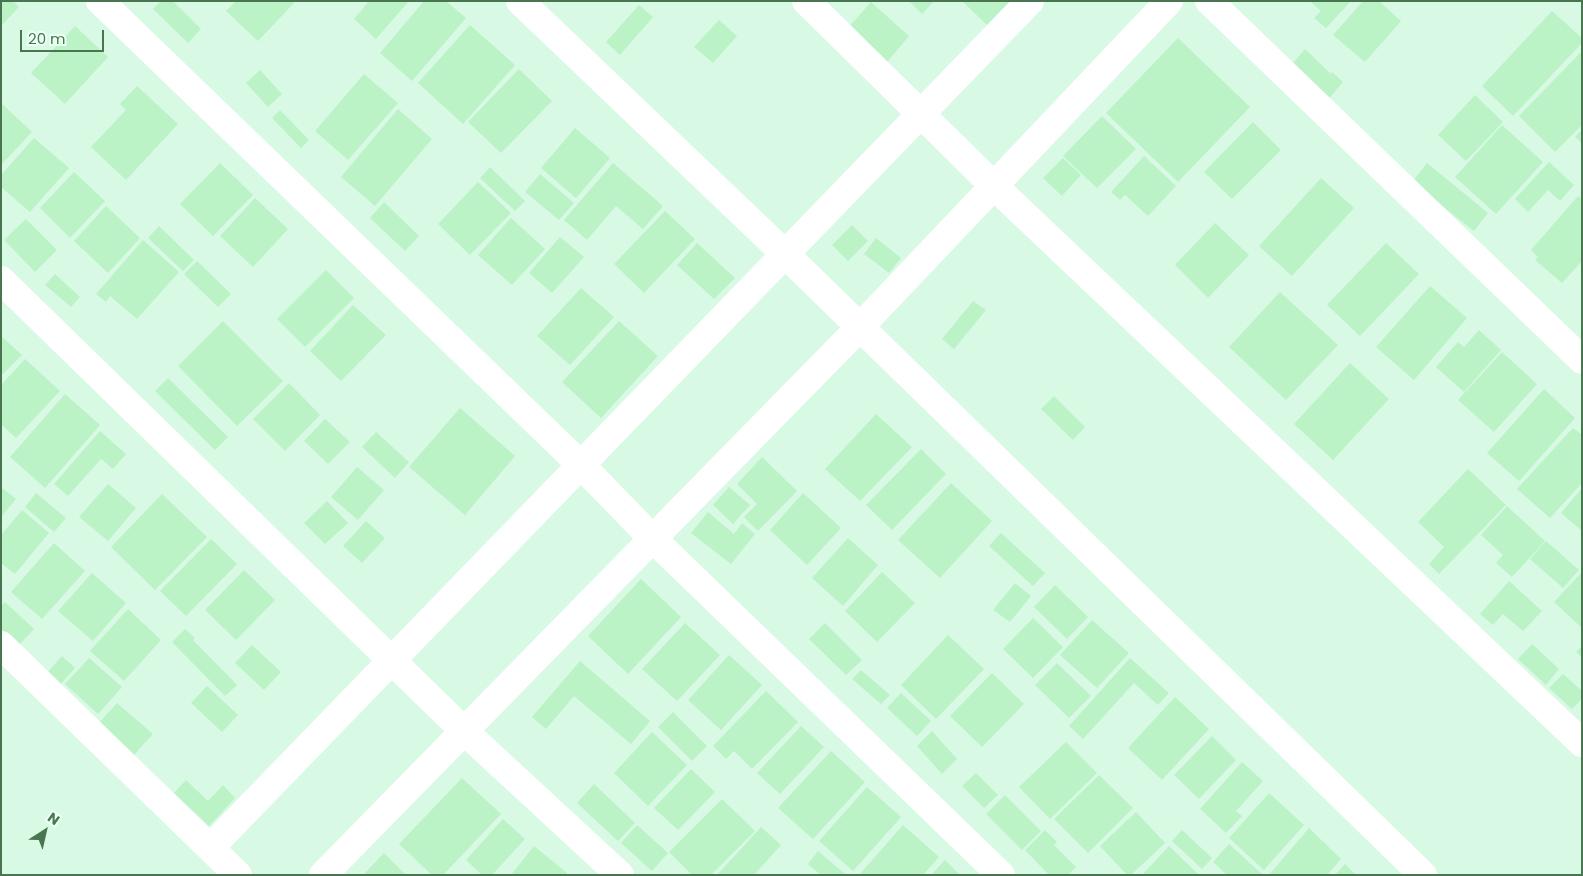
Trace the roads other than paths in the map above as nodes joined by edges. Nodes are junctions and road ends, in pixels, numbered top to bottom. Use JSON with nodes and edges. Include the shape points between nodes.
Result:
{"nodes":[{"id":1,"x":100,"y":1,"type":"edge"},
{"id":2,"x":520,"y":1,"type":"edge"},
{"id":3,"x":806,"y":1,"type":"edge"},
{"id":4,"x":1030,"y":1,"type":"edge"},
{"id":5,"x":1169,"y":1,"type":"edge"},
{"id":6,"x":1209,"y":1,"type":"edge"},
{"id":7,"x":920,"y":114,"type":"junction"},
{"id":8,"x":993,"y":185,"type":"junction"},
{"id":9,"x":786,"y":255,"type":"junction"},
{"id":10,"x":1,"y":280,"type":"edge"},
{"id":11,"x":860,"y":327,"type":"junction"},
{"id":12,"x":1582,"y":360,"type":"edge"},
{"id":13,"x":581,"y":465,"type":"junction"},
{"id":14,"x":652,"y":538,"type":"junction"},
{"id":15,"x":1,"y":645,"type":"edge"},
{"id":16,"x":392,"y":661,"type":"junction"},
{"id":17,"x":463,"y":730,"type":"junction"},
{"id":18,"x":1582,"y":743,"type":"edge"},
{"id":19,"x":210,"y":848,"type":"junction"},
{"id":20,"x":238,"y":875,"type":"edge"},
{"id":21,"x":323,"y":875,"type":"edge"},
{"id":22,"x":620,"y":875,"type":"edge"},
{"id":23,"x":1001,"y":875,"type":"edge"},
{"id":24,"x":1423,"y":875,"type":"edge"}],
"edges":[{"from":1,"to":13,"type":"street"},
{"from":2,"to":9,"type":"street"},
{"from":3,"to":7,"type":"street"},
{"from":4,"to":7,"type":"street"},
{"from":5,"to":8,"type":"street"},
{"from":6,"to":12,"type":"street"},
{"from":7,"to":8,"type":"street"},
{"from":7,"to":9,"type":"street"},
{"from":8,"to":11,"type":"street"},
{"from":8,"to":18,"type":"street"},
{"from":9,"to":11,"type":"street"},
{"from":9,"to":13,"type":"street"},
{"from":10,"to":16,"type":"street"},
{"from":11,"to":14,"type":"street"},
{"from":11,"to":24,"type":"street"},
{"from":13,"to":14,"type":"street"},
{"from":13,"to":16,"type":"street"},
{"from":14,"to":17,"type":"street"},
{"from":14,"to":23,"type":"street"},
{"from":15,"to":19,"type":"street"},
{"from":16,"to":17,"type":"street"},
{"from":16,"to":19,"type":"street"},
{"from":17,"to":21,"type":"street"},
{"from":17,"to":22,"type":"street"},
{"from":19,"to":20,"type":"street"}]}
